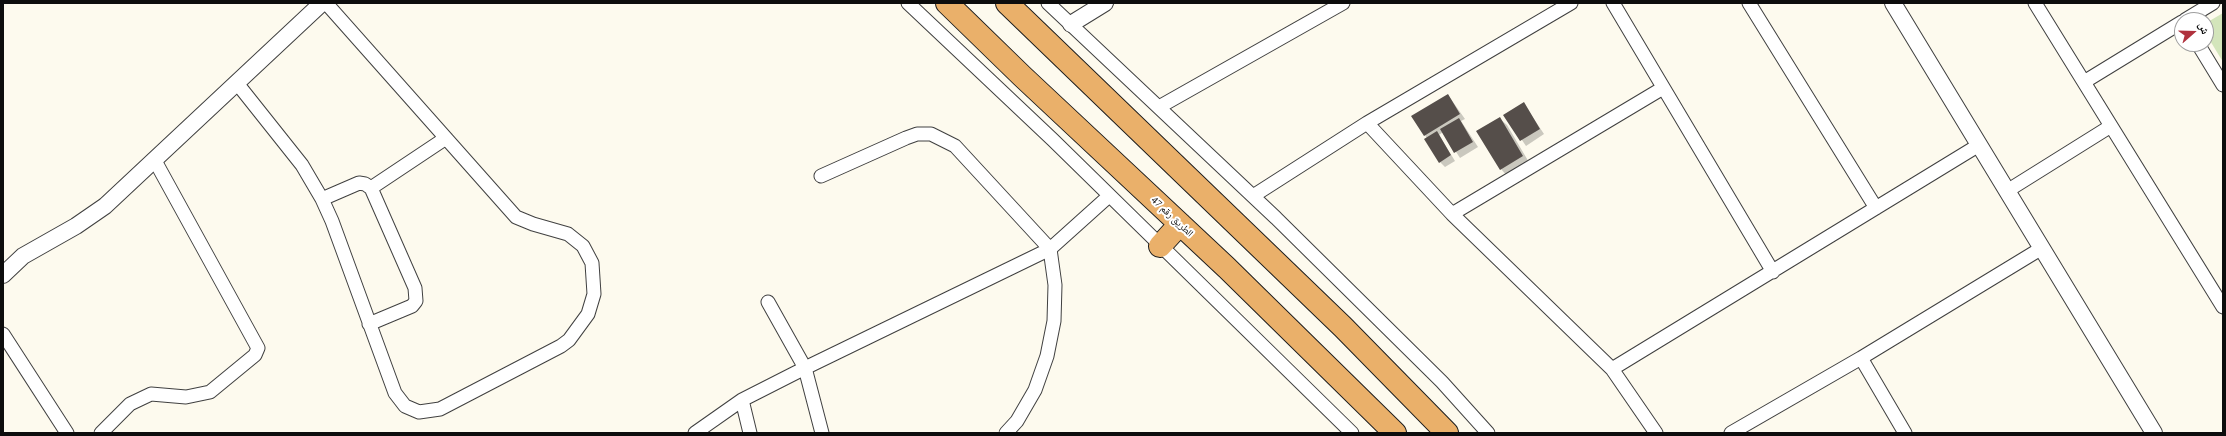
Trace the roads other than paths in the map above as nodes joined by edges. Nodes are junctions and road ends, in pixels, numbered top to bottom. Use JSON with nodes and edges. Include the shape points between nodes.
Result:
{"nodes":[{"id":1,"x":322,"y":3,"type":"edge"},
{"id":2,"x":326,"y":3,"type":"edge"},
{"id":3,"x":908,"y":3,"type":"edge"},
{"id":4,"x":947,"y":3,"type":"edge"},
{"id":5,"x":1007,"y":3,"type":"edge"},
{"id":6,"x":1048,"y":3,"type":"edge"},
{"id":7,"x":1105,"y":3,"type":"edge"},
{"id":8,"x":1343,"y":3,"type":"edge"},
{"id":9,"x":1572,"y":3,"type":"edge"},
{"id":10,"x":1613,"y":3,"type":"edge"},
{"id":11,"x":1750,"y":3,"type":"edge"},
{"id":12,"x":1893,"y":3,"type":"edge"},
{"id":13,"x":2035,"y":3,"type":"edge"},
{"id":14,"x":2213,"y":3,"type":"edge"},
{"id":15,"x":2198,"y":12,"type":"edge"},
{"id":16,"x":1071,"y":24,"type":"junction"},
{"id":17,"x":2174,"y":27,"type":"edge"},
{"id":18,"x":2203,"y":52,"type":"edge"},
{"id":19,"x":236,"y":82,"type":"junction"},
{"id":20,"x":2084,"y":82,"type":"junction"},
{"id":21,"x":2223,"y":85,"type":"edge"},
{"id":22,"x":1663,"y":88,"type":"junction"},
{"id":23,"x":1159,"y":107,"type":"junction"},
{"id":24,"x":1368,"y":123,"type":"junction"},
{"id":25,"x":2111,"y":126,"type":"junction"},
{"id":26,"x":446,"y":138,"type":"junction"},
{"id":27,"x":1979,"y":145,"type":"junction"},
{"id":28,"x":154,"y":159,"type":"junction"},
{"id":29,"x":821,"y":176,"type":"dead end"},
{"id":30,"x":371,"y":188,"type":"junction"},
{"id":31,"x":2007,"y":191,"type":"junction"},
{"id":32,"x":1109,"y":196,"type":"junction"},
{"id":33,"x":1253,"y":196,"type":"junction"},
{"id":34,"x":322,"y":199,"type":"junction"},
{"id":35,"x":1876,"y":208,"type":"junction"},
{"id":36,"x":1452,"y":214,"type":"junction"},
{"id":37,"x":1180,"y":224,"type":"junction"},
{"id":38,"x":1160,"y":246,"type":"junction"},
{"id":39,"x":2042,"y":248,"type":"junction"},
{"id":40,"x":1050,"y":249,"type":"junction"},
{"id":41,"x":1773,"y":272,"type":"junction"},
{"id":42,"x":3,"y":273,"type":"edge"},
{"id":43,"x":768,"y":302,"type":"dead end"},
{"id":44,"x":2223,"y":307,"type":"edge"},
{"id":45,"x":369,"y":324,"type":"junction"},
{"id":46,"x":3,"y":334,"type":"edge"},
{"id":47,"x":1861,"y":358,"type":"junction"},
{"id":48,"x":805,"y":368,"type":"junction"},
{"id":49,"x":1612,"y":369,"type":"junction"},
{"id":50,"x":742,"y":400,"type":"junction"},
{"id":51,"x":67,"y":433,"type":"edge"},
{"id":52,"x":101,"y":433,"type":"edge"},
{"id":53,"x":695,"y":433,"type":"edge"},
{"id":54,"x":750,"y":433,"type":"edge"},
{"id":55,"x":822,"y":433,"type":"edge"},
{"id":56,"x":1006,"y":433,"type":"edge"},
{"id":57,"x":1352,"y":433,"type":"edge"},
{"id":58,"x":1395,"y":433,"type":"edge"},
{"id":59,"x":1447,"y":433,"type":"edge"},
{"id":60,"x":1488,"y":433,"type":"edge"},
{"id":61,"x":1656,"y":433,"type":"edge"},
{"id":62,"x":1731,"y":433,"type":"edge"},
{"id":63,"x":1905,"y":433,"type":"edge"},
{"id":64,"x":2154,"y":433,"type":"edge"}],
"edges":[{"from":1,"to":19,"type":"street"},
{"from":2,"to":26,"type":"street"},
{"from":3,"to":32,"type":"street"},
{"from":4,"to":37,"type":"highway","name":"الطريق رقم 47"},
{"from":5,"to":59,"type":"highway","via":[[1343,327]]},
{"from":6,"to":16,"type":"street"},
{"from":7,"to":16,"type":"street"},
{"from":8,"to":23,"type":"street"},
{"from":9,"to":24,"type":"street"},
{"from":10,"to":22,"type":"street"},
{"from":11,"to":35,"type":"street"},
{"from":12,"to":27,"type":"street"},
{"from":13,"to":20,"type":"street"},
{"from":14,"to":15,"type":"street"},
{"from":16,"to":23,"type":"street"},
{"from":17,"to":20,"type":"street"},
{"from":18,"to":21,"type":"street"},
{"from":19,"to":28,"type":"street"},
{"from":19,"to":34,"type":"street","via":[[302,165]]},
{"from":20,"to":25,"type":"street"},
{"from":22,"to":36,"type":"street"},
{"from":22,"to":41,"type":"street"},
{"from":23,"to":33,"type":"street"},
{"from":24,"to":33,"type":"street"},
{"from":24,"to":36,"type":"street"},
{"from":25,"to":31,"type":"street"},
{"from":25,"to":44,"type":"street"},
{"from":26,"to":30,"type":"street"},
{"from":26,"to":45,"type":"street","via":[[516,217],[568,234],[583,246],[589,254],[594,273],[594,294],[588,314],[577,332],[561,346],[440,409],[426,412],[405,406],[394,393]]},
{"from":27,"to":31,"type":"street"},
{"from":27,"to":35,"type":"street"},
{"from":28,"to":42,"type":"street","via":[[105,206],[24,256]]},
{"from":28,"to":52,"type":"street","via":[[258,348],[255,355],[210,392],[186,397],[151,394],[130,404]]},
{"from":29,"to":40,"type":"street","via":[[906,138],[917,134],[931,134],[955,146]]},
{"from":30,"to":34,"type":"street","via":[[359,183]]},
{"from":30,"to":45,"type":"street","via":[[417,295],[412,306]]},
{"from":31,"to":39,"type":"street"},
{"from":32,"to":38,"type":"street"},
{"from":32,"to":40,"type":"street"},
{"from":33,"to":60,"type":"street","via":[[1442,382]]},
{"from":34,"to":45,"type":"street"},
{"from":35,"to":41,"type":"street"},
{"from":36,"to":49,"type":"street"},
{"from":37,"to":38,"type":"highway"},
{"from":37,"to":58,"type":"highway","name":"الطريق رقم 47"},
{"from":38,"to":57,"type":"street"},
{"from":39,"to":47,"type":"street"},
{"from":39,"to":64,"type":"street"},
{"from":40,"to":48,"type":"street"},
{"from":40,"to":56,"type":"street","via":[[1055,285],[1054,321],[1047,356],[1035,390],[1017,421]]},
{"from":41,"to":49,"type":"street"},
{"from":43,"to":48,"type":"street"},
{"from":46,"to":51,"type":"street"},
{"from":47,"to":62,"type":"street"},
{"from":47,"to":63,"type":"street"},
{"from":48,"to":50,"type":"street"},
{"from":48,"to":55,"type":"street"},
{"from":49,"to":61,"type":"street"},
{"from":50,"to":53,"type":"street"},
{"from":50,"to":54,"type":"street"}]}
